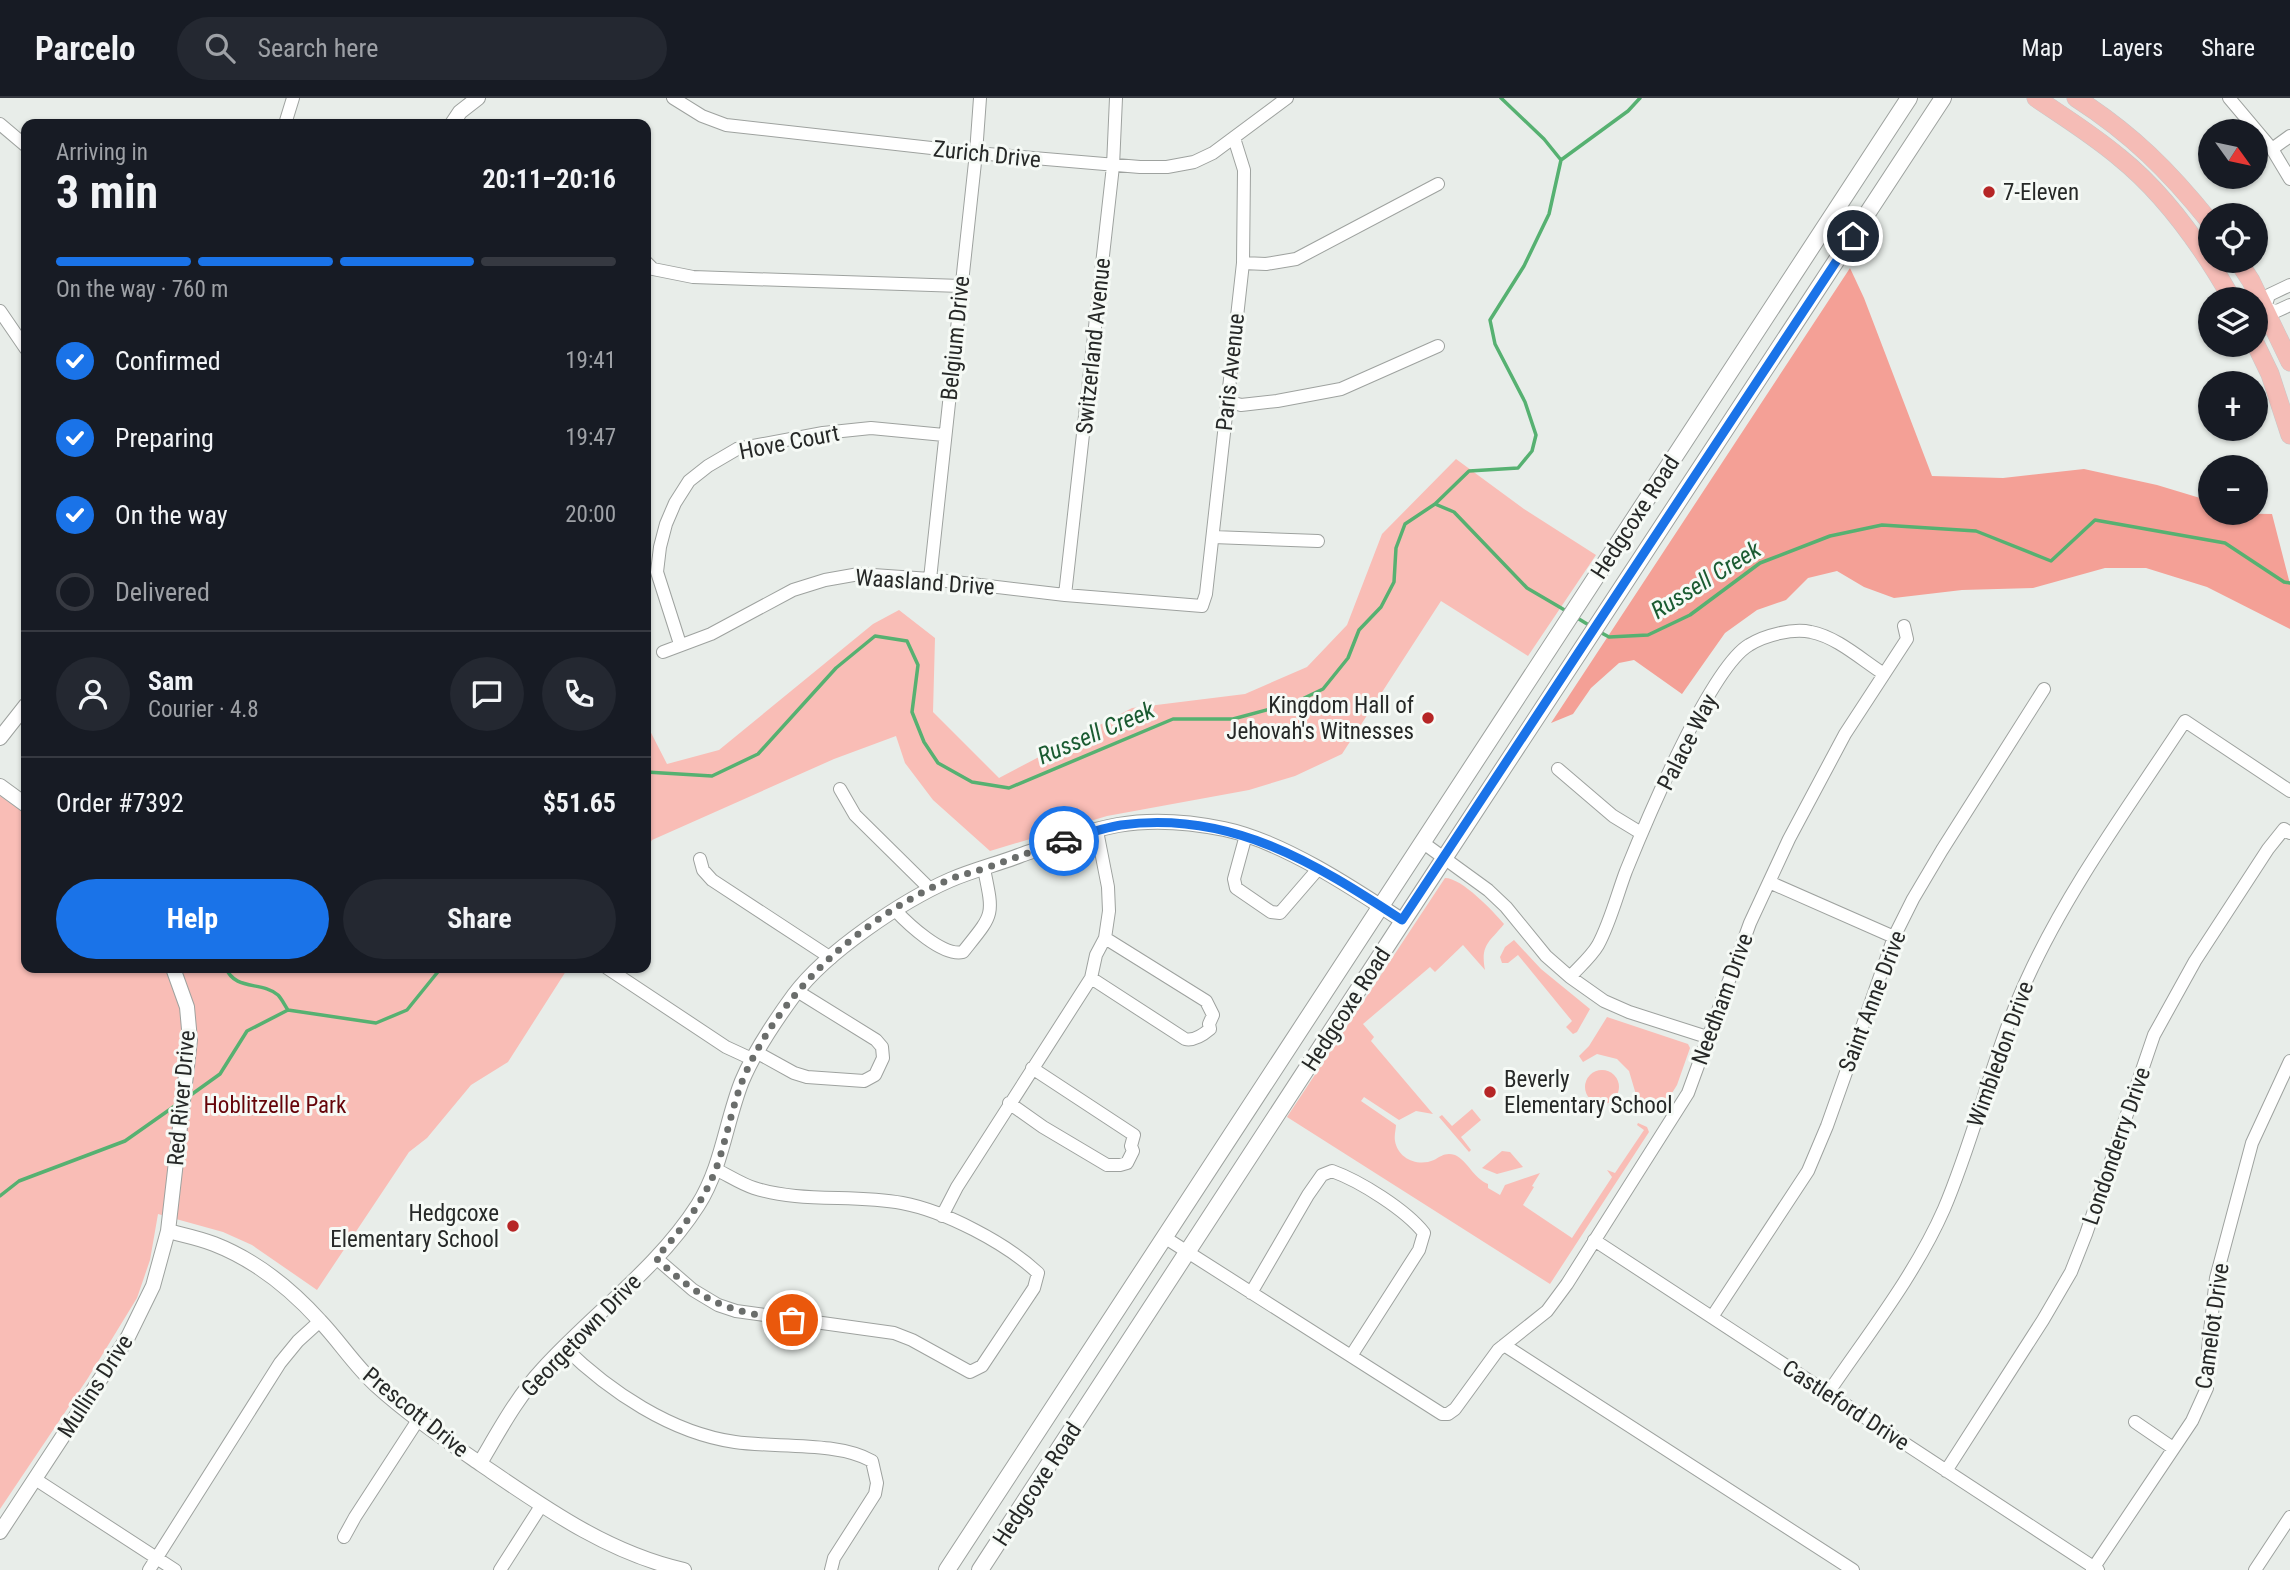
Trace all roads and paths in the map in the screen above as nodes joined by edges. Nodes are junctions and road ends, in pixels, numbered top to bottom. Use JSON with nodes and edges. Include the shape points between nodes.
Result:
{"nodes":[{"id":1,"x":293,"y":98,"type":"edge"},
{"id":2,"x":478,"y":98,"type":"edge"},
{"id":3,"x":673,"y":98,"type":"edge"},
{"id":4,"x":980,"y":98,"type":"edge"},
{"id":5,"x":1116,"y":98,"type":"edge"},
{"id":6,"x":1286,"y":98,"type":"edge"},
{"id":7,"x":1909,"y":98,"type":"edge"},
{"id":8,"x":1943,"y":98,"type":"edge"},
{"id":9,"x":2036,"y":98,"type":"edge"},
{"id":10,"x":2076,"y":98,"type":"edge"},
{"id":11,"x":2229,"y":98,"type":"edge"},
{"id":12,"x":287,"y":119,"type":"edge"},
{"id":13,"x":455,"y":119,"type":"edge"},
{"id":14,"x":0,"y":124,"type":"edge"},
{"id":15,"x":2290,"y":136,"type":"edge"},
{"id":16,"x":1234,"y":138,"type":"junction"},
{"id":17,"x":21,"y":142,"type":"edge"},
{"id":18,"x":2272,"y":149,"type":"junction"},
{"id":19,"x":976,"y":153,"type":"junction"},
{"id":20,"x":1113,"y":166,"type":"junction"},
{"id":21,"x":2290,"y":179,"type":"edge"},
{"id":22,"x":1438,"y":184,"type":"dead end"},
{"id":23,"x":2198,"y":208,"type":"edge"},
{"id":24,"x":1242,"y":263,"type":"junction"},
{"id":25,"x":1801,"y":263,"type":"junction"},
{"id":26,"x":651,"y":267,"type":"edge"},
{"id":27,"x":1825,"y":279,"type":"junction"},
{"id":28,"x":2290,"y":285,"type":"edge"},
{"id":29,"x":961,"y":286,"type":"junction"},
{"id":30,"x":2225,"y":287,"type":"edge"},
{"id":31,"x":2268,"y":297,"type":"edge"},
{"id":32,"x":2290,"y":305,"type":"edge"},
{"id":33,"x":2268,"y":310,"type":"edge"},
{"id":34,"x":0,"y":311,"type":"edge"},
{"id":35,"x":2268,"y":324,"type":"edge"},
{"id":36,"x":21,"y":342,"type":"edge"},
{"id":37,"x":1438,"y":346,"type":"dead end"},
{"id":38,"x":2262,"y":357,"type":"edge"},
{"id":39,"x":2290,"y":362,"type":"edge"},
{"id":40,"x":1227,"y":401,"type":"junction"},
{"id":41,"x":944,"y":435,"type":"junction"},
{"id":42,"x":2290,"y":435,"type":"edge"},
{"id":43,"x":1674,"y":457,"type":"junction"},
{"id":44,"x":1698,"y":474,"type":"junction"},
{"id":45,"x":1213,"y":537,"type":"junction"},
{"id":46,"x":1318,"y":541,"type":"dead end"},
{"id":47,"x":930,"y":579,"type":"junction"},
{"id":48,"x":1065,"y":594,"type":"junction"},
{"id":49,"x":1202,"y":606,"type":"joint"},
{"id":50,"x":1904,"y":626,"type":"dead end"},
{"id":51,"x":680,"y":645,"type":"junction"},
{"id":52,"x":663,"y":652,"type":"dead end"},
{"id":53,"x":1884,"y":674,"type":"junction"},
{"id":54,"x":2044,"y":689,"type":"dead end"},
{"id":55,"x":21,"y":711,"type":"edge"},
{"id":56,"x":0,"y":738,"type":"edge"},
{"id":57,"x":1558,"y":769,"type":"dead end"},
{"id":58,"x":0,"y":786,"type":"edge"},
{"id":59,"x":841,"y":789,"type":"dead end"},
{"id":60,"x":2290,"y":791,"type":"edge"},
{"id":61,"x":21,"y":801,"type":"edge"},
{"id":62,"x":1097,"y":831,"type":"junction"},
{"id":63,"x":1641,"y":833,"type":"junction"},
{"id":64,"x":2290,"y":833,"type":"edge"},
{"id":65,"x":1246,"y":835,"type":"junction"},
{"id":66,"x":1422,"y":842,"type":"junction"},
{"id":67,"x":1444,"y":857,"type":"junction"},
{"id":68,"x":700,"y":859,"type":"dead end"},
{"id":69,"x":984,"y":869,"type":"junction"},
{"id":70,"x":1318,"y":869,"type":"junction"},
{"id":71,"x":1769,"y":882,"type":"junction"},
{"id":72,"x":930,"y":889,"type":"junction"},
{"id":73,"x":1380,"y":906,"type":"junction"},
{"id":74,"x":895,"y":910,"type":"junction"},
{"id":75,"x":1402,"y":920,"type":"junction"},
{"id":76,"x":1894,"y":937,"type":"junction"},
{"id":77,"x":1105,"y":938,"type":"junction"},
{"id":78,"x":831,"y":958,"type":"junction"},
{"id":79,"x":175,"y":973,"type":"edge"},
{"id":80,"x":615,"y":973,"type":"edge"},
{"id":81,"x":1570,"y":977,"type":"junction"},
{"id":82,"x":1091,"y":978,"type":"junction"},
{"id":83,"x":797,"y":991,"type":"junction"},
{"id":84,"x":1707,"y":1037,"type":"junction"},
{"id":85,"x":754,"y":1056,"type":"junction"},
{"id":86,"x":2290,"y":1061,"type":"edge"},
{"id":87,"x":1032,"y":1068,"type":"junction"},
{"id":88,"x":1009,"y":1103,"type":"junction"},
{"id":89,"x":715,"y":1169,"type":"junction"},
{"id":90,"x":942,"y":1216,"type":"junction"},
{"id":91,"x":168,"y":1231,"type":"junction"},
{"id":92,"x":1164,"y":1237,"type":"junction"},
{"id":93,"x":1594,"y":1240,"type":"junction"},
{"id":94,"x":1188,"y":1253,"type":"junction"},
{"id":95,"x":656,"y":1258,"type":"junction"},
{"id":96,"x":1251,"y":1293,"type":"junction"},
{"id":97,"x":1712,"y":1317,"type":"junction"},
{"id":98,"x":320,"y":1321,"type":"junction"},
{"id":99,"x":1504,"y":1345,"type":"junction"},
{"id":100,"x":564,"y":1347,"type":"junction"},
{"id":101,"x":1351,"y":1356,"type":"junction"},
{"id":102,"x":1828,"y":1393,"type":"junction"},
{"id":103,"x":418,"y":1420,"type":"junction"},
{"id":104,"x":2135,"y":1422,"type":"dead end"},
{"id":105,"x":2173,"y":1448,"type":"junction"},
{"id":106,"x":480,"y":1463,"type":"junction"},
{"id":107,"x":1946,"y":1471,"type":"junction"},
{"id":108,"x":35,"y":1479,"type":"junction"},
{"id":109,"x":541,"y":1506,"type":"junction"},
{"id":110,"x":2290,"y":1517,"type":"edge"},
{"id":111,"x":0,"y":1532,"type":"edge"},
{"id":112,"x":344,"y":1537,"type":"dead end"},
{"id":113,"x":157,"y":1558,"type":"junction"},
{"id":114,"x":654,"y":1567,"type":"edge"},
{"id":115,"x":2094,"y":1569,"type":"edge"},
{"id":116,"x":149,"y":1570,"type":"edge"},
{"id":117,"x":175,"y":1570,"type":"edge"},
{"id":118,"x":500,"y":1570,"type":"edge"},
{"id":119,"x":684,"y":1570,"type":"edge"},
{"id":120,"x":831,"y":1570,"type":"edge"},
{"id":121,"x":947,"y":1570,"type":"edge"},
{"id":122,"x":981,"y":1570,"type":"edge"},
{"id":123,"x":1853,"y":1570,"type":"edge"},
{"id":124,"x":2255,"y":1570,"type":"edge"}],
"edges":[{"from":1,"to":12,"type":"street"},
{"from":2,"to":13,"type":"street"},
{"from":3,"to":19,"type":"street","name":"Zurich Drive","via":[[726,125]]},
{"from":4,"to":19,"type":"street","name":"Belgium Drive"},
{"from":5,"to":20,"type":"street","name":"Switzerland Avenue"},
{"from":6,"to":16,"type":"street","name":"Zurich Drive"},
{"from":7,"to":25,"type":"main road","name":"Hedgcoxe Road"},
{"from":8,"to":27,"type":"main road","name":"Hedgcoxe Road"},
{"from":9,"to":30,"type":"main road","via":[[2121,158],[2158,195]]},
{"from":10,"to":23,"type":"main road","via":[[2123,130],[2162,165]]},
{"from":11,"to":18,"type":"street"},
{"from":14,"to":17,"type":"street"},
{"from":15,"to":18,"type":"street"},
{"from":16,"to":20,"type":"street","name":"Zurich Drive","via":[[1194,162],[1167,167]]},
{"from":16,"to":24,"type":"street","name":"Paris Avenue","via":[[1244,170]]},
{"from":18,"to":21,"type":"street"},
{"from":19,"to":20,"type":"street","name":"Zurich Drive"},
{"from":19,"to":29,"type":"street","name":"Belgium Drive"},
{"from":20,"to":48,"type":"street","name":"Switzerland Avenue"},
{"from":22,"to":24,"type":"street","via":[[1296,259]]},
{"from":24,"to":40,"type":"street","name":"Paris Avenue"},
{"from":25,"to":27,"type":"main road"},
{"from":25,"to":43,"type":"main road","name":"Hedgcoxe Road"},
{"from":26,"to":29,"type":"street","via":[[693,277]]},
{"from":27,"to":44,"type":"main road","name":"Hedgcoxe Road"},
{"from":28,"to":31,"type":"street"},
{"from":29,"to":41,"type":"street","name":"Belgium Drive"},
{"from":32,"to":33,"type":"street"},
{"from":34,"to":36,"type":"street"},
{"from":35,"to":39,"type":"main road"},
{"from":37,"to":40,"type":"street","via":[[1341,388],[1277,401],[1241,405]]},
{"from":38,"to":42,"type":"main road"},
{"from":40,"to":45,"type":"street","name":"Paris Avenue"},
{"from":41,"to":47,"type":"street","name":"Belgium Drive"},
{"from":41,"to":51,"type":"street","name":"Hove Court","via":[[871,428],[823,433],[737,449],[689,481],[666,524],[657,572]]},
{"from":43,"to":44,"type":"main road"},
{"from":43,"to":66,"type":"main road","name":"Hedgcoxe Road"},
{"from":44,"to":67,"type":"main road","name":"Hedgcoxe Road"},
{"from":45,"to":46,"type":"street"},
{"from":45,"to":49,"type":"street","name":"Paris Avenue"},
{"from":47,"to":48,"type":"street","name":"Waasland Drive"},
{"from":47,"to":51,"type":"street","name":"Waasland Drive","via":[[859,574],[825,580],[793,590],[711,634]]},
{"from":48,"to":49,"type":"street","name":"Waasland Drive"},
{"from":50,"to":53,"type":"street","name":"Needham Drive","via":[[1908,639]]},
{"from":51,"to":52,"type":"street","name":"Waasland Drive"},
{"from":53,"to":63,"type":"street","name":"Palace Way","via":[[1810,631],[1787,632],[1749,645],[1707,699]]},
{"from":53,"to":71,"type":"street","name":"Needham Drive","via":[[1845,734]]},
{"from":54,"to":76,"type":"street","name":"Saint Anne Drive","via":[[1942,850]]},
{"from":55,"to":56,"type":"street"},
{"from":57,"to":63,"type":"street","via":[[1613,816]]},
{"from":58,"to":61,"type":"street"},
{"from":59,"to":72,"type":"street","via":[[855,815]]},
{"from":60,"to":102,"type":"street","name":"Wimbledon Drive","via":[[2185,721],[2054,924],[2005,1033],[1942,1212],[1922,1252]]},
{"from":62,"to":65,"type":"street","name":"Georgetown Drive","via":[[1159,822]]},
{"from":62,"to":69,"type":"street","name":"Georgetown Drive"},
{"from":62,"to":77,"type":"street","via":[[1108,887]]},
{"from":63,"to":81,"type":"street","name":"Palace Way","via":[[1598,945]]},
{"from":64,"to":107,"type":"street","name":"Londonderry Drive","via":[[2284,829],[2268,849],[2195,961],[2154,1035],[2071,1272]]},
{"from":65,"to":70,"type":"street","name":"Georgetown Drive"},
{"from":65,"to":70,"type":"street","via":[[1234,879],[1237,888],[1271,912],[1280,913]]},
{"from":66,"to":67,"type":"street"},
{"from":66,"to":73,"type":"main road","name":"Hedgcoxe Road"},
{"from":67,"to":75,"type":"main road","name":"Hedgcoxe Road"},
{"from":67,"to":81,"type":"street","via":[[1506,907],[1546,956]]},
{"from":68,"to":78,"type":"street","via":[[712,880]]},
{"from":69,"to":72,"type":"street","name":"Georgetown Drive"},
{"from":69,"to":74,"type":"street","via":[[992,909],[963,951],[944,949]]},
{"from":70,"to":73,"type":"street","name":"Georgetown Drive"},
{"from":71,"to":76,"type":"street"},
{"from":71,"to":84,"type":"street","name":"Needham Drive"},
{"from":72,"to":74,"type":"street","name":"Georgetown Drive"},
{"from":73,"to":75,"type":"street","name":"Georgetown Drive"},
{"from":73,"to":92,"type":"main road","name":"Hedgcoxe Road"},
{"from":74,"to":78,"type":"street","name":"Georgetown Drive"},
{"from":75,"to":94,"type":"main road","name":"Hedgcoxe Road"},
{"from":76,"to":97,"type":"street","name":"Saint Anne Drive","via":[[1808,1171]]},
{"from":77,"to":82,"type":"street"},
{"from":77,"to":82,"type":"street","via":[[1206,1001],[1213,1015],[1210,1029],[1185,1039]]},
{"from":78,"to":83,"type":"street","name":"Georgetown Drive"},
{"from":79,"to":91,"type":"street","name":"Red River Drive","via":[[187,1007],[189,1047]]},
{"from":80,"to":85,"type":"street","via":[[726,1047]]},
{"from":81,"to":84,"type":"street","via":[[1629,1012]]},
{"from":82,"to":87,"type":"street"},
{"from":83,"to":85,"type":"street","name":"Georgetown Drive"},
{"from":83,"to":85,"type":"street","via":[[876,1040],[883,1058],[875,1074],[864,1081],[807,1077]]},
{"from":84,"to":93,"type":"street","name":"Needham Drive","via":[[1688,1093]]},
{"from":85,"to":89,"type":"street","name":"Georgetown Drive"},
{"from":86,"to":105,"type":"street","name":"Camelot Drive","via":[[2252,1143],[2216,1278],[2207,1388]]},
{"from":87,"to":88,"type":"street"},
{"from":87,"to":88,"type":"street","via":[[1134,1135],[1127,1163],[1107,1165]]},
{"from":88,"to":90,"type":"street"},
{"from":89,"to":90,"type":"street","via":[[752,1188],[783,1195],[903,1203]]},
{"from":89,"to":95,"type":"street","name":"Georgetown Drive","via":[[700,1203]]},
{"from":90,"to":95,"type":"street","via":[[961,1223],[1038,1273],[1034,1288],[982,1366],[971,1372],[894,1333],[765,1316],[719,1305],[693,1290]]},
{"from":91,"to":98,"type":"street","name":"Prescott Drive","via":[[214,1244],[245,1259],[296,1296]]},
{"from":91,"to":108,"type":"street","name":"Mullins Drive","via":[[153,1286],[128,1338]]},
{"from":92,"to":94,"type":"street"},
{"from":92,"to":121,"type":"main road","name":"Hedgcoxe Road"},
{"from":93,"to":97,"type":"street","name":"Castleford Drive"},
{"from":93,"to":99,"type":"street","name":"Needham Drive","via":[[1547,1311]]},
{"from":94,"to":96,"type":"street"},
{"from":94,"to":122,"type":"main road","name":"Hedgcoxe Road"},
{"from":95,"to":100,"type":"street","name":"Georgetown Drive"},
{"from":96,"to":101,"type":"street"},
{"from":96,"to":101,"type":"street","via":[[1322,1175],[1332,1171],[1345,1175],[1412,1218],[1424,1233],[1419,1250]]},
{"from":97,"to":102,"type":"street","name":"Castleford Drive"},
{"from":98,"to":103,"type":"street","name":"Prescott Drive","via":[[366,1376]]},
{"from":98,"to":113,"type":"street","via":[[280,1363]]},
{"from":99,"to":101,"type":"street","name":"Needham Drive","via":[[1448,1414]]},
{"from":99,"to":123,"type":"street"},
{"from":100,"to":106,"type":"street","name":"Georgetown Drive","via":[[519,1398]]},
{"from":100,"to":120,"type":"street","via":[[592,1373],[641,1406],[703,1435],[845,1451],[872,1461],[875,1494]]},
{"from":102,"to":107,"type":"street","name":"Castleford Drive"},
{"from":103,"to":106,"type":"street","name":"Prescott Drive"},
{"from":103,"to":112,"type":"street"},
{"from":104,"to":105,"type":"street"},
{"from":105,"to":115,"type":"street","name":"Camelot Drive"},
{"from":106,"to":109,"type":"street","name":"Prescott Drive"},
{"from":107,"to":115,"type":"street","name":"Castleford Drive"},
{"from":108,"to":111,"type":"street","name":"Mullins Drive"},
{"from":108,"to":113,"type":"street"},
{"from":109,"to":114,"type":"street","name":"Prescott Drive"},
{"from":109,"to":118,"type":"street"},
{"from":110,"to":124,"type":"street"},
{"from":113,"to":116,"type":"street"},
{"from":113,"to":117,"type":"street"},
{"from":114,"to":119,"type":"street","name":"Prescott Drive"}]}
